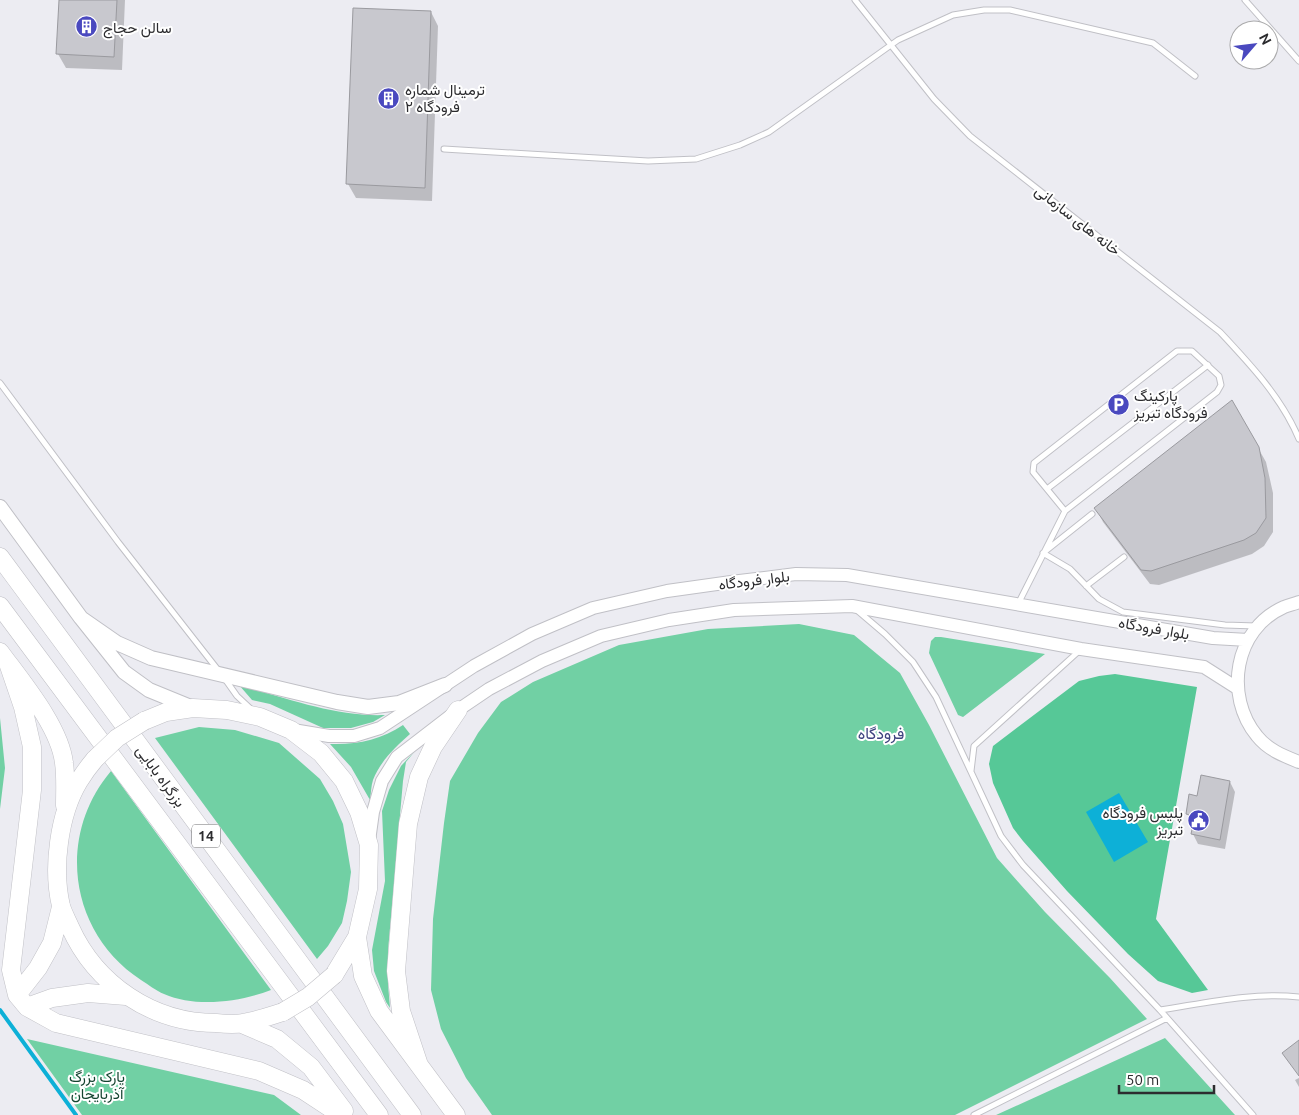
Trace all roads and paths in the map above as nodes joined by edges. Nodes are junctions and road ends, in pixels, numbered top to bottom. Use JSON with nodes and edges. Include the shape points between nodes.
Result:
{"nodes":[{"id":1,"x":855,"y":0,"type":"edge"},
{"id":2,"x":1245,"y":0,"type":"edge"},
{"id":3,"x":891,"y":45,"type":"junction"},
{"id":4,"x":1299,"y":62,"type":"edge"},
{"id":5,"x":1194,"y":76,"type":"dead end"},
{"id":6,"x":444,"y":149,"type":"dead end"},
{"id":7,"x":1208,"y":365,"type":"junction"},
{"id":8,"x":0,"y":383,"type":"edge"},
{"id":9,"x":1299,"y":439,"type":"edge"},
{"id":10,"x":1047,"y":489,"type":"junction"},
{"id":11,"x":0,"y":508,"type":"edge"},
{"id":12,"x":1066,"y":511,"type":"junction"},
{"id":13,"x":1092,"y":514,"type":"dead end"},
{"id":14,"x":1043,"y":553,"type":"junction"},
{"id":15,"x":0,"y":557,"type":"edge"},
{"id":16,"x":1124,"y":557,"type":"dead end"},
{"id":17,"x":1086,"y":586,"type":"junction"},
{"id":18,"x":1298,"y":600,"type":"edge"},
{"id":19,"x":1018,"y":604,"type":"junction"},
{"id":20,"x":0,"y":606,"type":"edge"},
{"id":21,"x":852,"y":606,"type":"junction"},
{"id":22,"x":81,"y":618,"type":"junction"},
{"id":23,"x":1259,"y":626,"type":"junction"},
{"id":24,"x":1248,"y":640,"type":"junction"},
{"id":25,"x":1081,"y":650,"type":"junction"},
{"id":26,"x":4,"y":658,"type":"edge"},
{"id":27,"x":220,"y":673,"type":"junction"},
{"id":28,"x":445,"y":685,"type":"junction"},
{"id":29,"x":1237,"y":688,"type":"junction"},
{"id":30,"x":193,"y":708,"type":"junction"},
{"id":31,"x":458,"y":710,"type":"junction"},
{"id":32,"x":260,"y":717,"type":"junction"},
{"id":33,"x":291,"y":730,"type":"junction"},
{"id":34,"x":1299,"y":762,"type":"edge"},
{"id":35,"x":971,"y":771,"type":"junction"},
{"id":36,"x":66,"y":813,"type":"junction"},
{"id":37,"x":369,"y":846,"type":"junction"},
{"id":38,"x":61,"y":907,"type":"junction"},
{"id":39,"x":357,"y":937,"type":"junction"},
{"id":40,"x":126,"y":996,"type":"junction"},
{"id":41,"x":1299,"y":997,"type":"edge"},
{"id":42,"x":22,"y":1001,"type":"junction"},
{"id":43,"x":1160,"y":1010,"type":"junction"},
{"id":44,"x":1167,"y":1018,"type":"junction"},
{"id":45,"x":242,"y":1024,"type":"junction"},
{"id":46,"x":419,"y":1065,"type":"junction"},
{"id":47,"x":342,"y":1115,"type":"edge"},
{"id":48,"x":346,"y":1115,"type":"edge"},
{"id":49,"x":379,"y":1115,"type":"edge"},
{"id":50,"x":412,"y":1115,"type":"edge"},
{"id":51,"x":456,"y":1115,"type":"edge"},
{"id":52,"x":974,"y":1115,"type":"edge"},
{"id":53,"x":1253,"y":1115,"type":"edge"}],
"edges":[{"from":1,"to":3,"type":"lane","name":"خانه های سازمانی"},
{"from":2,"to":4,"type":"lane"},
{"from":3,"to":5,"type":"lane","via":[[953,15],[1010,10],[1153,42]]},
{"from":3,"to":6,"type":"lane","via":[[769,132],[696,159],[648,162]]},
{"from":3,"to":9,"type":"lane","name":"خانه های سازمانی","via":[[934,99],[970,136],[1220,332],[1254,369],[1292,422]]},
{"from":7,"to":10,"type":"lane"},
{"from":7,"to":10,"type":"lane","via":[[1192,351],[1177,351],[1034,463],[1033,472]]},
{"from":7,"to":12,"type":"lane","via":[[1221,385],[1217,392]]},
{"from":8,"to":27,"type":"lane"},
{"from":10,"to":12,"type":"lane"},
{"from":11,"to":22,"type":"main road"},
{"from":12,"to":14,"type":"lane"},
{"from":13,"to":14,"type":"lane"},
{"from":14,"to":17,"type":"lane","via":[[1070,569]]},
{"from":14,"to":19,"type":"lane"},
{"from":15,"to":50,"type":"highway","name":"بزرگراه بابایی","number":"14"},
{"from":16,"to":17,"type":"lane"},
{"from":17,"to":23,"type":"lane","via":[[1099,599],[1123,612]]},
{"from":18,"to":23,"type":"street"},
{"from":19,"to":24,"type":"street","name":"بلوار فرودگاه","via":[[1213,638]]},
{"from":19,"to":28,"type":"street","name":"بلوار فرودگاه","via":[[847,575],[796,574],[666,591],[593,608],[532,634]]},
{"from":20,"to":49,"type":"highway","name":"بزرگراه بابایی","number":"14"},
{"from":21,"to":25,"type":"street","name":"بلوار فرودگاه"},
{"from":21,"to":31,"type":"street","name":"بلوار فرودگاه","via":[[734,610],[669,620],[601,636],[542,661],[489,689]]},
{"from":21,"to":35,"type":"lane","via":[[913,662],[936,697]]},
{"from":22,"to":27,"type":"main road","via":[[117,643],[151,658]]},
{"from":22,"to":30,"type":"main road","via":[[124,672],[150,690]]},
{"from":23,"to":24,"type":"street"},
{"from":24,"to":29,"type":"street","via":[[1239,663]]},
{"from":25,"to":29,"type":"street","name":"بلوار فرودگاه","via":[[1204,666]]},
{"from":25,"to":35,"type":"lane","via":[[974,746]]},
{"from":26,"to":36,"type":"highway","via":[[36,701],[54,733],[64,762]]},
{"from":26,"to":42,"type":"highway","via":[[23,707],[32,747],[32,790],[11,970]]},
{"from":27,"to":28,"type":"main road","via":[[368,707],[399,703]]},
{"from":27,"to":32,"type":"lane","via":[[237,696]]},
{"from":28,"to":33,"type":"street","name":"بلوار فرودگاه","via":[[380,728],[354,736]]},
{"from":29,"to":34,"type":"street","via":[[1243,714],[1258,737],[1278,754]]},
{"from":30,"to":32,"type":"highway","via":[[227,710]]},
{"from":30,"to":36,"type":"highway","bridge":true,"via":[[166,712],[117,738],[94,759],[78,782]]},
{"from":31,"to":37,"type":"street","name":"بلوار فرودگاه","via":[[397,757],[382,781],[373,812]]},
{"from":31,"to":46,"type":"highway","via":[[419,777],[408,824],[396,971],[401,1011]]},
{"from":32,"to":33,"type":"highway"},
{"from":33,"to":37,"type":"highway","via":[[321,753],[344,781],[360,812]]},
{"from":35,"to":43,"type":"lane","via":[[1001,836],[1023,865]]},
{"from":36,"to":38,"type":"highway","via":[[59,842],[57,878]]},
{"from":37,"to":39,"type":"highway","via":[[368,889]]},
{"from":38,"to":40,"type":"highway","via":[[75,938],[95,969]]},
{"from":38,"to":42,"type":"highway","via":[[52,942]]},
{"from":39,"to":45,"type":"highway","bridge":true,"via":[[334,975],[308,998],[283,1012]]},
{"from":39,"to":46,"type":"highway","via":[[363,976],[379,1010]]},
{"from":40,"to":42,"type":"highway","via":[[88,992]]},
{"from":40,"to":45,"type":"highway","via":[[159,1014],[199,1023]]},
{"from":41,"to":43,"type":"lane","via":[[1226,999]]},
{"from":42,"to":47,"type":"highway","via":[[56,1023],[260,1071],[302,1090]]},
{"from":43,"to":44,"type":"lane"},
{"from":44,"to":52,"type":"lane"},
{"from":44,"to":53,"type":"lane"},
{"from":45,"to":48,"type":"highway","via":[[277,1040],[311,1067]]},
{"from":46,"to":51,"type":"highway"}]}
